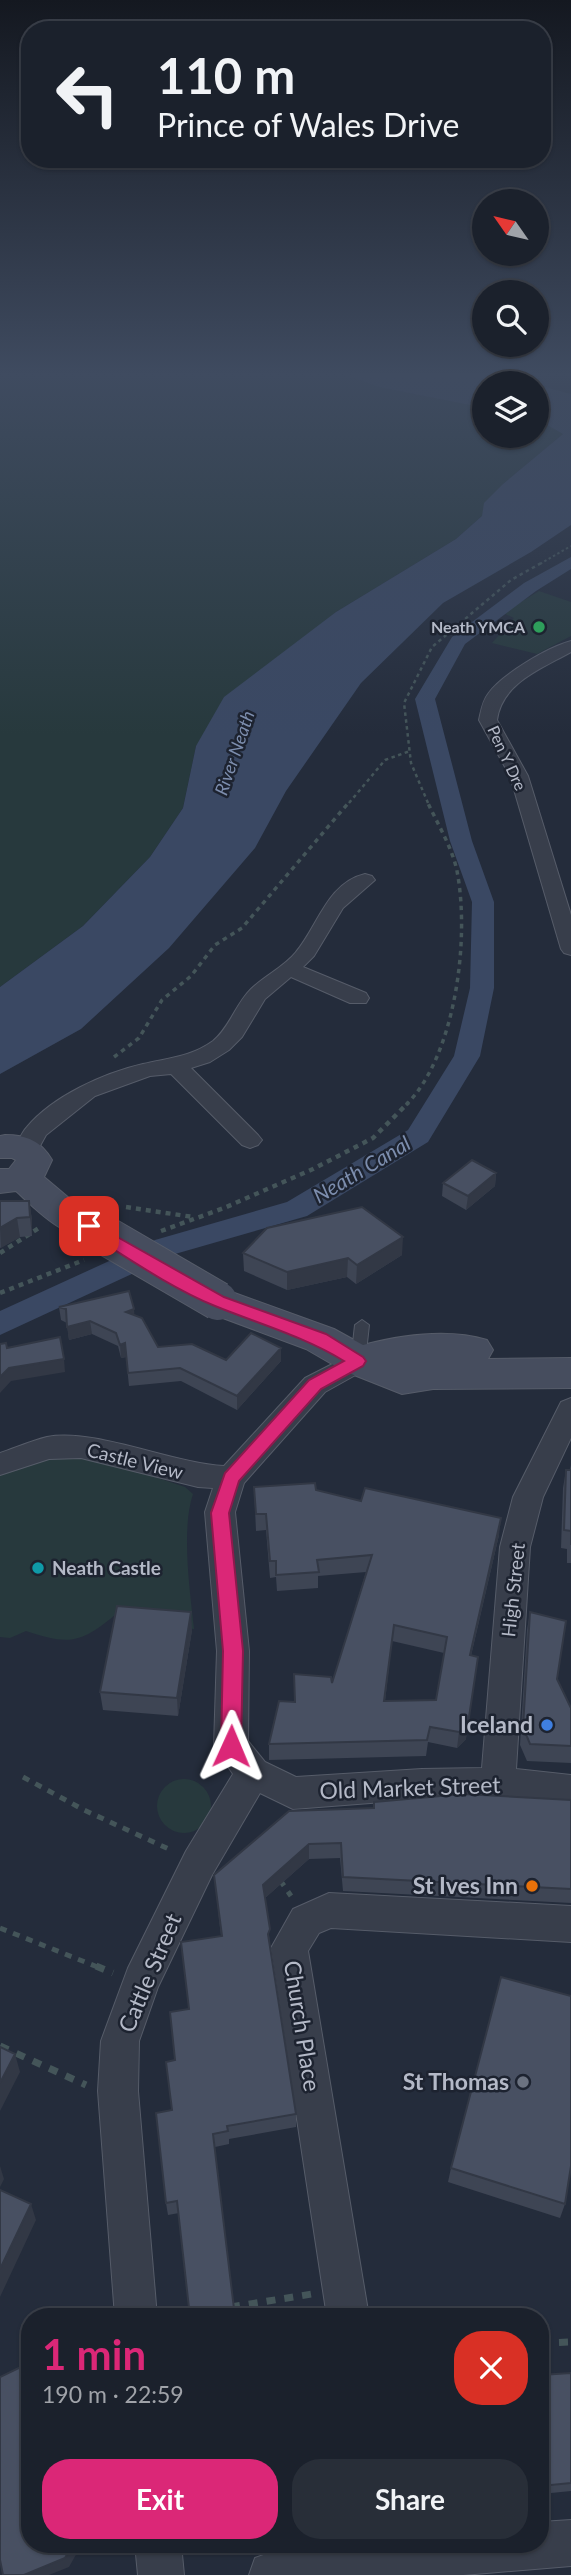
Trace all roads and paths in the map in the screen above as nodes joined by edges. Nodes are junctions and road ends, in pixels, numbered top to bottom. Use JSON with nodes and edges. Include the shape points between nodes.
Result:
{"nodes":[{"id":1,"x":571,"y":546,"type":"edge"},
{"id":2,"x":571,"y":646,"type":"edge"},
{"id":3,"x":410,"y":751,"type":"junction"},
{"id":4,"x":365,"y":880,"type":"dead end"},
{"id":5,"x":571,"y":949,"type":"edge"},
{"id":6,"x":290,"y":969,"type":"junction"},
{"id":7,"x":358,"y":998,"type":"dead end"},
{"id":8,"x":106,"y":1063,"type":"dead end"},
{"id":9,"x":176,"y":1066,"type":"junction"},
{"id":10,"x":250,"y":1140,"type":"dead end"},
{"id":11,"x":12,"y":1164,"type":"edge"},
{"id":12,"x":194,"y":1218,"type":"junction"},
{"id":13,"x":90,"y":1225,"type":"junction"},
{"id":14,"x":156,"y":1233,"type":"dead end"},
{"id":15,"x":0,"y":1253,"type":"edge"},
{"id":16,"x":0,"y":1293,"type":"edge"},
{"id":17,"x":360,"y":1343,"type":"junction"},
{"id":18,"x":571,"y":1351,"type":"edge"},
{"id":19,"x":571,"y":1374,"type":"edge"},
{"id":20,"x":571,"y":1409,"type":"edge"},
{"id":21,"x":0,"y":1464,"type":"edge"},
{"id":22,"x":231,"y":1478,"type":"junction"},
{"id":23,"x":253,"y":1773,"type":"junction"},
{"id":24,"x":23,"y":1777,"type":"dead end"},
{"id":25,"x":498,"y":1783,"type":"junction"},
{"id":26,"x":571,"y":1791,"type":"edge"},
{"id":27,"x":199,"y":1863,"type":"junction"},
{"id":28,"x":273,"y":1874,"type":"edge"},
{"id":29,"x":306,"y":1921,"type":"junction"},
{"id":30,"x":571,"y":1924,"type":"edge"},
{"id":31,"x":0,"y":1928,"type":"edge"},
{"id":32,"x":115,"y":1974,"type":"dead end"},
{"id":33,"x":0,"y":2046,"type":"edge"},
{"id":34,"x":118,"y":2091,"type":"junction"},
{"id":35,"x":319,"y":2293,"type":"dead end"},
{"id":36,"x":135,"y":2308,"type":"edge"},
{"id":37,"x":225,"y":2308,"type":"edge"},
{"id":38,"x":347,"y":2308,"type":"edge"},
{"id":39,"x":571,"y":2342,"type":"edge"},
{"id":40,"x":549,"y":2343,"type":"edge"},
{"id":41,"x":571,"y":2543,"type":"edge"},
{"id":42,"x":549,"y":2544,"type":"edge"},
{"id":43,"x":159,"y":2553,"type":"edge"},
{"id":44,"x":376,"y":2553,"type":"edge"},
{"id":45,"x":161,"y":2575,"type":"edge"},
{"id":46,"x":272,"y":2575,"type":"edge"}],
"edges":[{"from":1,"to":3,"type":"path","via":[[511,580],[432,647],[404,703]]},
{"from":2,"to":5,"type":"street","name":"Pen Y Dre","via":[[507,684],[495,696],[488,720],[519,776]]},
{"from":3,"to":8,"type":"path","via":[[385,760],[242,928],[215,944],[191,976],[162,1000],[139,1038]]},
{"from":3,"to":12,"type":"path","via":[[456,867],[463,905],[463,944],[439,1054],[421,1090],[373,1138],[313,1169]]},
{"from":4,"to":6,"type":"street","via":[[335,904],[304,956]]},
{"from":6,"to":7,"type":"street"},
{"from":6,"to":9,"type":"street","via":[[257,995],[221,1045]]},
{"from":9,"to":10,"type":"street"},
{"from":9,"to":11,"type":"street","via":[[146,1070],[87,1091],[36,1131]]},
{"from":11,"to":13,"type":"main road"},
{"from":12,"to":13,"type":"path"},
{"from":12,"to":14,"type":"path"},
{"from":13,"to":15,"type":"path"},
{"from":13,"to":16,"type":"path"},
{"from":13,"to":17,"type":"main road","bridge":true,"via":[[218,1301],[320,1339]]},
{"from":17,"to":18,"type":"main road","via":[[406,1349]]},
{"from":17,"to":19,"type":"main road","via":[[402,1379],[433,1374]]},
{"from":17,"to":22,"type":"street","via":[[315,1385]]},
{"from":20,"to":25,"type":"street","name":"High Street","via":[[528,1497],[515,1547]]},
{"from":21,"to":22,"type":"street","name":"Castle View","via":[[48,1448],[81,1447],[198,1476]]},
{"from":22,"to":23,"type":"street","via":[[220,1513],[233,1651],[231,1746]]},
{"from":23,"to":25,"type":"street","name":"Old Market Street","via":[[293,1793]]},
{"from":23,"to":27,"type":"street","name":"Cattle Street"},
{"from":24,"to":27,"type":"path"},
{"from":25,"to":26,"type":"street","name":"Old Market Street"},
{"from":27,"to":34,"type":"street","name":"Cattle Street","via":[[141,1981],[120,2041]]},
{"from":28,"to":29,"type":"path","via":[[283,1882]]},
{"from":29,"to":30,"type":"street","via":[[329,1910]]},
{"from":29,"to":38,"type":"street","name":"Church Place","via":[[289,1948]]},
{"from":31,"to":32,"type":"path"},
{"from":33,"to":34,"type":"path","via":[[88,2086]]},
{"from":34,"to":36,"type":"street","name":"Cattle Street"},
{"from":35,"to":37,"type":"path"},
{"from":39,"to":40,"type":"path"},
{"from":41,"to":42,"type":"street"},
{"from":43,"to":45,"type":"street"},
{"from":44,"to":46,"type":"street"}]}
